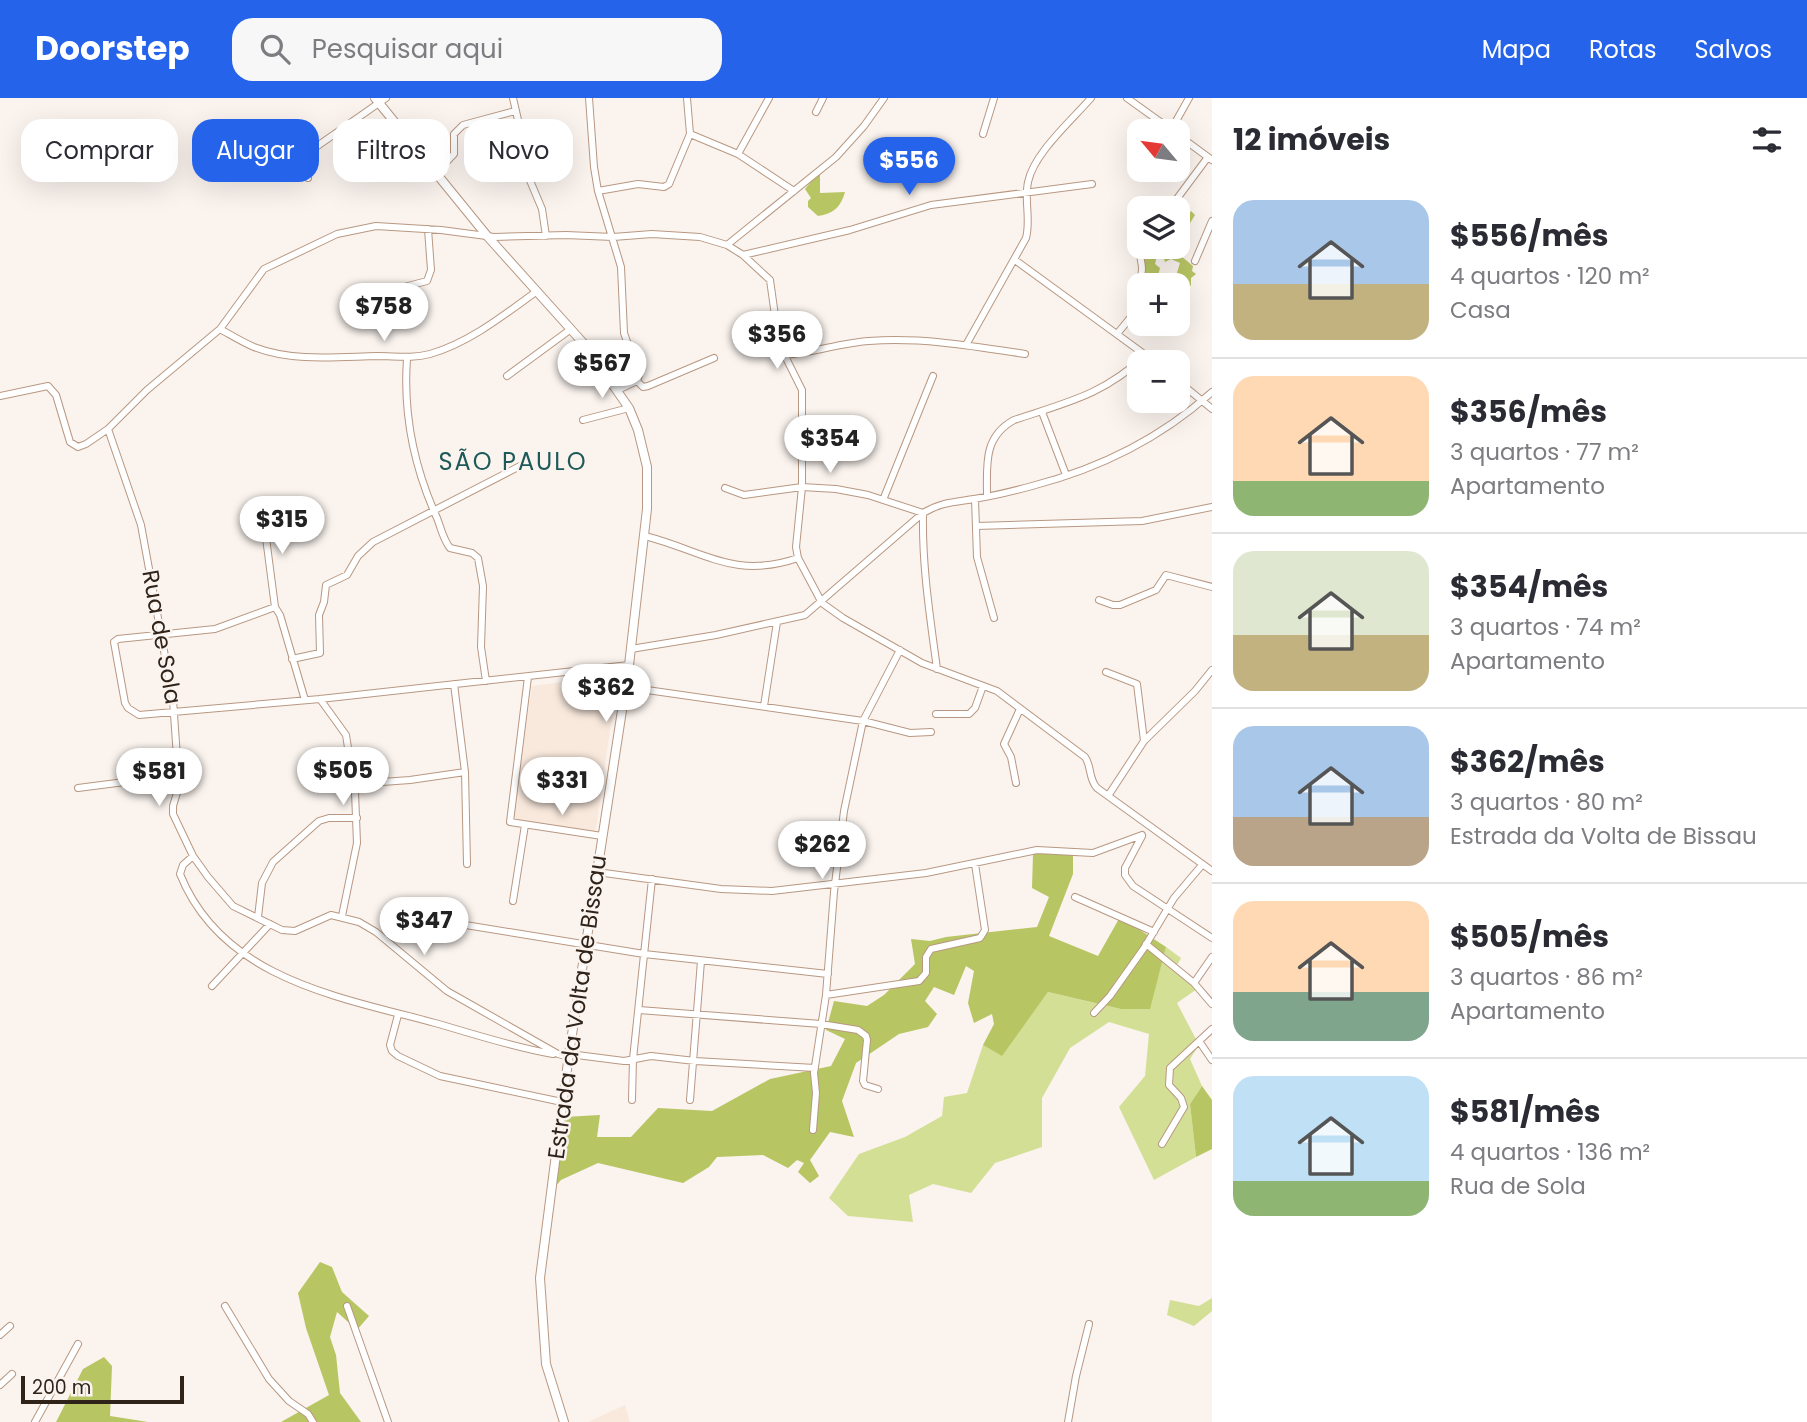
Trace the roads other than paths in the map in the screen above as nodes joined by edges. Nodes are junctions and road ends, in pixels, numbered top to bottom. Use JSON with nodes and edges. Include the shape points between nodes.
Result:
{"nodes":[{"id":1,"x":513,"y":98,"type":"edge"},
{"id":2,"x":589,"y":98,"type":"edge"},
{"id":3,"x":687,"y":98,"type":"edge"},
{"id":4,"x":769,"y":98,"type":"edge"},
{"id":5,"x":823,"y":98,"type":"edge"},
{"id":6,"x":884,"y":98,"type":"edge"},
{"id":7,"x":994,"y":98,"type":"edge"},
{"id":8,"x":1091,"y":98,"type":"edge"},
{"id":9,"x":1127,"y":98,"type":"edge"},
{"id":10,"x":1189,"y":98,"type":"edge"},
{"id":11,"x":380,"y":99,"type":"edge"},
{"id":12,"x":514,"y":111,"type":"junction"},
{"id":13,"x":816,"y":112,"type":"dead end"},
{"id":14,"x":396,"y":119,"type":"edge"},
{"id":15,"x":1156,"y":119,"type":"edge"},
{"id":16,"x":1180,"y":119,"type":"edge"},
{"id":17,"x":690,"y":134,"type":"junction"},
{"id":18,"x":983,"y":134,"type":"dead end"},
{"id":19,"x":319,"y":144,"type":"edge"},
{"id":20,"x":1190,"y":144,"type":"edge"},
{"id":21,"x":738,"y":154,"type":"junction"},
{"id":22,"x":450,"y":158,"type":"edge"},
{"id":23,"x":1210,"y":158,"type":"edge"},
{"id":24,"x":445,"y":182,"type":"edge"},
{"id":25,"x":1092,"y":184,"type":"dead end"},
{"id":26,"x":598,"y":191,"type":"junction"},
{"id":27,"x":794,"y":191,"type":"junction"},
{"id":28,"x":1027,"y":192,"type":"junction"},
{"id":29,"x":1180,"y":196,"type":"edge"},
{"id":30,"x":1212,"y":221,"type":"edge"},
{"id":31,"x":428,"y":229,"type":"junction"},
{"id":32,"x":546,"y":236,"type":"junction"},
{"id":33,"x":488,"y":237,"type":"junction"},
{"id":34,"x":612,"y":237,"type":"junction"},
{"id":35,"x":727,"y":245,"type":"junction"},
{"id":36,"x":743,"y":255,"type":"junction"},
{"id":37,"x":1015,"y":260,"type":"junction"},
{"id":38,"x":1195,"y":261,"type":"dead end"},
{"id":39,"x":537,"y":291,"type":"junction"},
{"id":40,"x":377,"y":294,"type":"dead end"},
{"id":41,"x":1127,"y":322,"type":"edge"},
{"id":42,"x":220,"y":329,"type":"junction"},
{"id":43,"x":571,"y":329,"type":"junction"},
{"id":44,"x":1117,"y":334,"type":"junction"},
{"id":45,"x":965,"y":345,"type":"junction"},
{"id":46,"x":1139,"y":350,"type":"edge"},
{"id":47,"x":1025,"y":354,"type":"dead end"},
{"id":48,"x":783,"y":355,"type":"junction"},
{"id":49,"x":714,"y":358,"type":"dead end"},
{"id":50,"x":407,"y":359,"type":"junction"},
{"id":51,"x":1127,"y":371,"type":"edge"},
{"id":52,"x":507,"y":376,"type":"dead end"},
{"id":53,"x":933,"y":376,"type":"dead end"},
{"id":54,"x":637,"y":381,"type":"junction"},
{"id":55,"x":618,"y":390,"type":"junction"},
{"id":56,"x":1190,"y":390,"type":"edge"},
{"id":57,"x":1212,"y":392,"type":"edge"},
{"id":58,"x":0,"y":396,"type":"edge"},
{"id":59,"x":1202,"y":401,"type":"junction"},
{"id":60,"x":629,"y":408,"type":"junction"},
{"id":61,"x":1212,"y":409,"type":"edge"},
{"id":62,"x":1042,"y":412,"type":"junction"},
{"id":63,"x":583,"y":420,"type":"dead end"},
{"id":64,"x":108,"y":429,"type":"junction"},
{"id":65,"x":520,"y":466,"type":"dead end"},
{"id":66,"x":1066,"y":475,"type":"junction"},
{"id":67,"x":802,"y":487,"type":"junction"},
{"id":68,"x":725,"y":488,"type":"dead end"},
{"id":69,"x":987,"y":496,"type":"junction"},
{"id":70,"x":975,"y":499,"type":"junction"},
{"id":71,"x":883,"y":500,"type":"junction"},
{"id":72,"x":262,"y":507,"type":"dead end"},
{"id":73,"x":1212,"y":507,"type":"edge"},
{"id":74,"x":433,"y":512,"type":"junction"},
{"id":75,"x":923,"y":513,"type":"junction"},
{"id":76,"x":976,"y":526,"type":"junction"},
{"id":77,"x":645,"y":536,"type":"junction"},
{"id":78,"x":797,"y":558,"type":"junction"},
{"id":79,"x":1212,"y":587,"type":"edge"},
{"id":80,"x":1099,"y":600,"type":"dead end"},
{"id":81,"x":822,"y":603,"type":"junction"},
{"id":82,"x":275,"y":607,"type":"junction"},
{"id":83,"x":994,"y":618,"type":"dead end"},
{"id":84,"x":777,"y":622,"type":"junction"},
{"id":85,"x":160,"y":636,"type":"junction"},
{"id":86,"x":631,"y":649,"type":"junction"},
{"id":87,"x":900,"y":649,"type":"junction"},
{"id":88,"x":292,"y":659,"type":"junction"},
{"id":89,"x":629,"y":664,"type":"junction"},
{"id":90,"x":937,"y":669,"type":"junction"},
{"id":91,"x":1212,"y":670,"type":"edge"},
{"id":92,"x":1106,"y":671,"type":"dead end"},
{"id":93,"x":528,"y":677,"type":"junction"},
{"id":94,"x":486,"y":681,"type":"junction"},
{"id":95,"x":454,"y":684,"type":"junction"},
{"id":96,"x":983,"y":686,"type":"junction"},
{"id":97,"x":626,"y":687,"type":"junction"},
{"id":98,"x":320,"y":699,"type":"junction"},
{"id":99,"x":304,"y":700,"type":"junction"},
{"id":100,"x":764,"y":706,"type":"junction"},
{"id":101,"x":1020,"y":709,"type":"junction"},
{"id":102,"x":175,"y":712,"type":"junction"},
{"id":103,"x":936,"y":714,"type":"dead end"},
{"id":104,"x":863,"y":721,"type":"junction"},
{"id":105,"x":931,"y":732,"type":"dead end"},
{"id":106,"x":1144,"y":741,"type":"junction"},
{"id":107,"x":465,"y":772,"type":"junction"},
{"id":108,"x":179,"y":775,"type":"junction"},
{"id":109,"x":1016,"y":783,"type":"dead end"},
{"id":110,"x":354,"y":784,"type":"junction"},
{"id":111,"x":78,"y":788,"type":"dead end"},
{"id":112,"x":1108,"y":796,"type":"junction"},
{"id":113,"x":357,"y":818,"type":"junction"},
{"id":114,"x":525,"y":825,"type":"junction"},
{"id":115,"x":1148,"y":825,"type":"junction"},
{"id":116,"x":1142,"y":835,"type":"junction"},
{"id":117,"x":602,"y":836,"type":"junction"},
{"id":118,"x":194,"y":856,"type":"junction"},
{"id":119,"x":467,"y":864,"type":"dead end"},
{"id":120,"x":975,"y":864,"type":"junction"},
{"id":121,"x":1202,"y":865,"type":"junction"},
{"id":122,"x":1212,"y":871,"type":"edge"},
{"id":123,"x":597,"y":872,"type":"junction"},
{"id":124,"x":652,"y":879,"type":"junction"},
{"id":125,"x":835,"y":884,"type":"junction"},
{"id":126,"x":1075,"y":897,"type":"dead end"},
{"id":127,"x":513,"y":901,"type":"dead end"},
{"id":128,"x":1166,"y":911,"type":"junction"},
{"id":129,"x":342,"y":916,"type":"junction"},
{"id":130,"x":258,"y":917,"type":"junction"},
{"id":131,"x":435,"y":920,"type":"dead end"},
{"id":132,"x":270,"y":924,"type":"junction"},
{"id":133,"x":1154,"y":932,"type":"junction"},
{"id":134,"x":1212,"y":938,"type":"edge"},
{"id":135,"x":587,"y":944,"type":"junction"},
{"id":136,"x":1146,"y":944,"type":"junction"},
{"id":137,"x":243,"y":951,"type":"junction"},
{"id":138,"x":644,"y":954,"type":"junction"},
{"id":139,"x":1212,"y":957,"type":"edge"},
{"id":140,"x":701,"y":961,"type":"junction"},
{"id":141,"x":828,"y":974,"type":"junction"},
{"id":142,"x":1194,"y":983,"type":"junction"},
{"id":143,"x":212,"y":986,"type":"dead end"},
{"id":144,"x":826,"y":995,"type":"junction"},
{"id":145,"x":1212,"y":1004,"type":"edge"},
{"id":146,"x":639,"y":1010,"type":"junction"},
{"id":147,"x":1094,"y":1013,"type":"dead end"},
{"id":148,"x":398,"y":1015,"type":"junction"},
{"id":149,"x":697,"y":1015,"type":"junction"},
{"id":150,"x":821,"y":1024,"type":"junction"},
{"id":151,"x":1212,"y":1029,"type":"edge"},
{"id":152,"x":1199,"y":1041,"type":"junction"},
{"id":153,"x":558,"y":1055,"type":"junction"},
{"id":154,"x":569,"y":1055,"type":"junction"},
{"id":155,"x":633,"y":1059,"type":"junction"},
{"id":156,"x":1212,"y":1060,"type":"edge"},
{"id":157,"x":695,"y":1061,"type":"junction"},
{"id":158,"x":815,"y":1068,"type":"junction"},
{"id":159,"x":878,"y":1089,"type":"dead end"},
{"id":160,"x":632,"y":1100,"type":"dead end"},
{"id":161,"x":690,"y":1100,"type":"dead end"},
{"id":162,"x":562,"y":1102,"type":"junction"},
{"id":163,"x":813,"y":1130,"type":"dead end"},
{"id":164,"x":1162,"y":1144,"type":"dead end"},
{"id":165,"x":225,"y":1306,"type":"dead end"},
{"id":166,"x":347,"y":1306,"type":"dead end"},
{"id":167,"x":1089,"y":1324,"type":"dead end"},
{"id":168,"x":10,"y":1326,"type":"dead end"},
{"id":169,"x":0,"y":1335,"type":"edge"},
{"id":170,"x":78,"y":1344,"type":"dead end"},
{"id":171,"x":12,"y":1374,"type":"dead end"},
{"id":172,"x":0,"y":1385,"type":"edge"},
{"id":173,"x":35,"y":1422,"type":"edge"},
{"id":174,"x":313,"y":1422,"type":"edge"},
{"id":175,"x":388,"y":1422,"type":"edge"},
{"id":176,"x":564,"y":1422,"type":"edge"},
{"id":177,"x":1068,"y":1422,"type":"edge"}],
"edges":[{"from":1,"to":12,"type":"street"},
{"from":2,"to":26,"type":"street"},
{"from":3,"to":17,"type":"street"},
{"from":4,"to":21,"type":"street"},
{"from":5,"to":13,"type":"street"},
{"from":6,"to":27,"type":"street","via":[[849,145]]},
{"from":7,"to":18,"type":"street"},
{"from":8,"to":28,"type":"street","via":[[1034,166]]},
{"from":9,"to":15,"type":"street"},
{"from":10,"to":16,"type":"street"},
{"from":11,"to":14,"type":"main road","name":"Estrada da Volta de Bissau"},
{"from":11,"to":19,"type":"street"},
{"from":12,"to":22,"type":"street","via":[[463,125],[454,134]]},
{"from":12,"to":32,"type":"street"},
{"from":17,"to":21,"type":"street"},
{"from":17,"to":26,"type":"street","via":[[669,184]]},
{"from":20,"to":23,"type":"street"},
{"from":21,"to":27,"type":"street"},
{"from":23,"to":29,"type":"street"},
{"from":24,"to":33,"type":"main road","name":"Estrada da Volta de Bissau"},
{"from":25,"to":28,"type":"street"},
{"from":26,"to":34,"type":"street"},
{"from":27,"to":35,"type":"street"},
{"from":28,"to":36,"type":"street","via":[[919,208]]},
{"from":28,"to":37,"type":"street","via":[[1028,231]]},
{"from":30,"to":38,"type":"street"},
{"from":31,"to":33,"type":"street"},
{"from":31,"to":40,"type":"street","via":[[431,270],[427,281]]},
{"from":31,"to":42,"type":"street","via":[[358,228],[308,246],[264,269]]},
{"from":32,"to":33,"type":"street"},
{"from":32,"to":34,"type":"street"},
{"from":33,"to":39,"type":"main road","name":"Estrada da Volta de Bissau"},
{"from":34,"to":35,"type":"street","via":[[688,236]]},
{"from":34,"to":54,"type":"street","via":[[621,267],[624,333]]},
{"from":35,"to":36,"type":"street"},
{"from":36,"to":48,"type":"street","via":[[770,280]]},
{"from":37,"to":44,"type":"street"},
{"from":37,"to":45,"type":"street"},
{"from":39,"to":43,"type":"main road","name":"Estrada da Volta de Bissau"},
{"from":39,"to":50,"type":"street","via":[[465,339]]},
{"from":41,"to":44,"type":"street"},
{"from":42,"to":50,"type":"street","via":[[276,354]]},
{"from":42,"to":64,"type":"street"},
{"from":43,"to":52,"type":"street"},
{"from":43,"to":55,"type":"main road","name":"Estrada da Volta de Bissau"},
{"from":44,"to":46,"type":"street"},
{"from":45,"to":47,"type":"street"},
{"from":45,"to":48,"type":"street","via":[[866,341]]},
{"from":48,"to":67,"type":"street","via":[[803,390]]},
{"from":49,"to":54,"type":"street","via":[[648,386]]},
{"from":50,"to":74,"type":"street","via":[[404,393],[408,422]]},
{"from":51,"to":62,"type":"street","via":[[1112,383]]},
{"from":53,"to":71,"type":"street"},
{"from":54,"to":55,"type":"street"},
{"from":55,"to":60,"type":"main road","name":"Estrada da Volta de Bissau"},
{"from":56,"to":59,"type":"street"},
{"from":57,"to":59,"type":"street"},
{"from":58,"to":64,"type":"street","via":[[52,388],[74,446],[86,444]]},
{"from":59,"to":61,"type":"street"},
{"from":59,"to":66,"type":"street","via":[[1151,438]]},
{"from":60,"to":63,"type":"street"},
{"from":60,"to":77,"type":"main road","name":"Estrada da Volta de Bissau","via":[[647,467]]},
{"from":62,"to":66,"type":"street"},
{"from":62,"to":69,"type":"street","via":[[1009,423],[991,441]]},
{"from":64,"to":85,"type":"street","name":"Rua de Sola","via":[[141,525]]},
{"from":65,"to":74,"type":"street"},
{"from":66,"to":69,"type":"street"},
{"from":67,"to":68,"type":"street","via":[[744,495]]},
{"from":67,"to":71,"type":"street"},
{"from":67,"to":78,"type":"street"},
{"from":69,"to":70,"type":"street"},
{"from":70,"to":75,"type":"street","via":[[945,502]]},
{"from":70,"to":76,"type":"street"},
{"from":71,"to":75,"type":"street"},
{"from":72,"to":82,"type":"street"},
{"from":73,"to":76,"type":"street","via":[[1142,521]]},
{"from":74,"to":88,"type":"street","via":[[373,542],[347,575],[326,585],[319,615],[320,653]]},
{"from":74,"to":94,"type":"street","via":[[450,548],[478,558]]},
{"from":75,"to":81,"type":"street"},
{"from":75,"to":90,"type":"street","via":[[926,599]]},
{"from":76,"to":83,"type":"street","via":[[979,565]]},
{"from":77,"to":78,"type":"street","via":[[739,567],[769,567]]},
{"from":77,"to":86,"type":"main road","name":"Estrada da Volta de Bissau"},
{"from":78,"to":81,"type":"street"},
{"from":79,"to":80,"type":"street","via":[[1166,575],[1156,590],[1119,605]]},
{"from":81,"to":84,"type":"street","via":[[805,615]]},
{"from":81,"to":87,"type":"street"},
{"from":82,"to":85,"type":"street","via":[[229,626]]},
{"from":82,"to":88,"type":"street"},
{"from":84,"to":86,"type":"street"},
{"from":84,"to":100,"type":"street"},
{"from":85,"to":102,"type":"street","name":"Rua de Sola"},
{"from":85,"to":102,"type":"street","via":[[114,642],[122,691],[133,713]]},
{"from":86,"to":89,"type":"main road","name":"Estrada da Volta de Bissau"},
{"from":87,"to":90,"type":"street"},
{"from":87,"to":104,"type":"street"},
{"from":88,"to":99,"type":"street"},
{"from":89,"to":93,"type":"street"},
{"from":89,"to":97,"type":"main road","name":"Estrada da Volta de Bissau"},
{"from":90,"to":96,"type":"street"},
{"from":91,"to":106,"type":"street"},
{"from":92,"to":106,"type":"street","via":[[1137,684]]},
{"from":93,"to":94,"type":"street"},
{"from":93,"to":114,"type":"street","via":[[509,817],[510,822]]},
{"from":94,"to":95,"type":"street"},
{"from":95,"to":98,"type":"street"},
{"from":95,"to":107,"type":"street"},
{"from":96,"to":101,"type":"street"},
{"from":96,"to":103,"type":"street","via":[[969,714]]},
{"from":97,"to":100,"type":"street"},
{"from":97,"to":117,"type":"main road","name":"Estrada da Volta de Bissau"},
{"from":98,"to":99,"type":"street"},
{"from":98,"to":110,"type":"street","via":[[346,735]]},
{"from":99,"to":102,"type":"street"},
{"from":100,"to":104,"type":"street"},
{"from":101,"to":109,"type":"street","via":[[1004,744]]},
{"from":101,"to":112,"type":"street","via":[[1085,757],[1093,783]]},
{"from":102,"to":108,"type":"street","name":"Rua de Sola"},
{"from":104,"to":105,"type":"street","via":[[910,733]]},
{"from":104,"to":125,"type":"street"},
{"from":106,"to":112,"type":"street"},
{"from":107,"to":110,"type":"street"},
{"from":107,"to":119,"type":"street"},
{"from":108,"to":111,"type":"street"},
{"from":108,"to":118,"type":"street","name":"Rua de Sola","via":[[173,814]]},
{"from":110,"to":113,"type":"street"},
{"from":112,"to":115,"type":"street"},
{"from":113,"to":129,"type":"street","via":[[357,843]]},
{"from":113,"to":130,"type":"street","via":[[319,821],[273,862],[261,883]]},
{"from":114,"to":117,"type":"street"},
{"from":114,"to":127,"type":"street"},
{"from":115,"to":116,"type":"street"},
{"from":115,"to":121,"type":"street"},
{"from":116,"to":120,"type":"street","via":[[1093,853],[1037,850]]},
{"from":116,"to":128,"type":"street","via":[[1125,875],[1133,887]]},
{"from":117,"to":123,"type":"main road","name":"Estrada da Volta de Bissau"},
{"from":118,"to":130,"type":"street","name":"Rua de Sola","via":[[233,906]]},
{"from":118,"to":137,"type":"street","via":[[180,871],[184,885],[210,923]]},
{"from":120,"to":125,"type":"street"},
{"from":120,"to":144,"type":"street","via":[[985,930],[980,939],[930,949],[926,973],[919,981]]},
{"from":121,"to":122,"type":"street"},
{"from":121,"to":128,"type":"street"},
{"from":123,"to":124,"type":"street"},
{"from":123,"to":135,"type":"main road","name":"Estrada da Volta de Bissau"},
{"from":124,"to":125,"type":"street","via":[[749,892]]},
{"from":124,"to":138,"type":"street"},
{"from":125,"to":141,"type":"street"},
{"from":126,"to":133,"type":"street"},
{"from":128,"to":133,"type":"street"},
{"from":128,"to":134,"type":"street"},
{"from":129,"to":132,"type":"street","name":"Rua de Sola","via":[[324,916],[295,931]]},
{"from":129,"to":153,"type":"street","via":[[376,932],[464,1002]]},
{"from":130,"to":132,"type":"street","name":"Rua de Sola"},
{"from":131,"to":135,"type":"street"},
{"from":132,"to":137,"type":"street"},
{"from":133,"to":136,"type":"street"},
{"from":135,"to":138,"type":"street"},
{"from":135,"to":154,"type":"main road","name":"Estrada da Volta de Bissau"},
{"from":136,"to":142,"type":"street"},
{"from":136,"to":147,"type":"street"},
{"from":137,"to":143,"type":"street"},
{"from":137,"to":148,"type":"street","via":[[279,976]]},
{"from":138,"to":140,"type":"street"},
{"from":138,"to":146,"type":"street"},
{"from":139,"to":142,"type":"street"},
{"from":140,"to":141,"type":"street"},
{"from":140,"to":149,"type":"street"},
{"from":141,"to":144,"type":"street"},
{"from":142,"to":145,"type":"street"},
{"from":144,"to":150,"type":"street"},
{"from":146,"to":149,"type":"street"},
{"from":146,"to":155,"type":"street"},
{"from":148,"to":153,"type":"street"},
{"from":148,"to":162,"type":"street","via":[[390,1045],[398,1056],[440,1076]]},
{"from":149,"to":150,"type":"street"},
{"from":149,"to":157,"type":"street"},
{"from":150,"to":158,"type":"street"},
{"from":150,"to":159,"type":"street","via":[[858,1030],[866,1036],[863,1081]]},
{"from":151,"to":152,"type":"street"},
{"from":152,"to":156,"type":"street"},
{"from":152,"to":164,"type":"street","via":[[1170,1068],[1169,1084],[1184,1107]]},
{"from":153,"to":154,"type":"street"},
{"from":154,"to":155,"type":"street"},
{"from":154,"to":162,"type":"main road","name":"Estrada da Volta de Bissau"},
{"from":155,"to":157,"type":"street","via":[[651,1056]]},
{"from":155,"to":160,"type":"street"},
{"from":157,"to":158,"type":"street"},
{"from":157,"to":161,"type":"street"},
{"from":158,"to":163,"type":"street"},
{"from":162,"to":176,"type":"main road","name":"Estrada da Volta de Bissau","via":[[540,1291],[546,1364]]},
{"from":165,"to":174,"type":"street","via":[[269,1379]]},
{"from":166,"to":175,"type":"street"},
{"from":167,"to":177,"type":"street"},
{"from":168,"to":169,"type":"street"},
{"from":170,"to":173,"type":"street"},
{"from":171,"to":172,"type":"street"}]}
